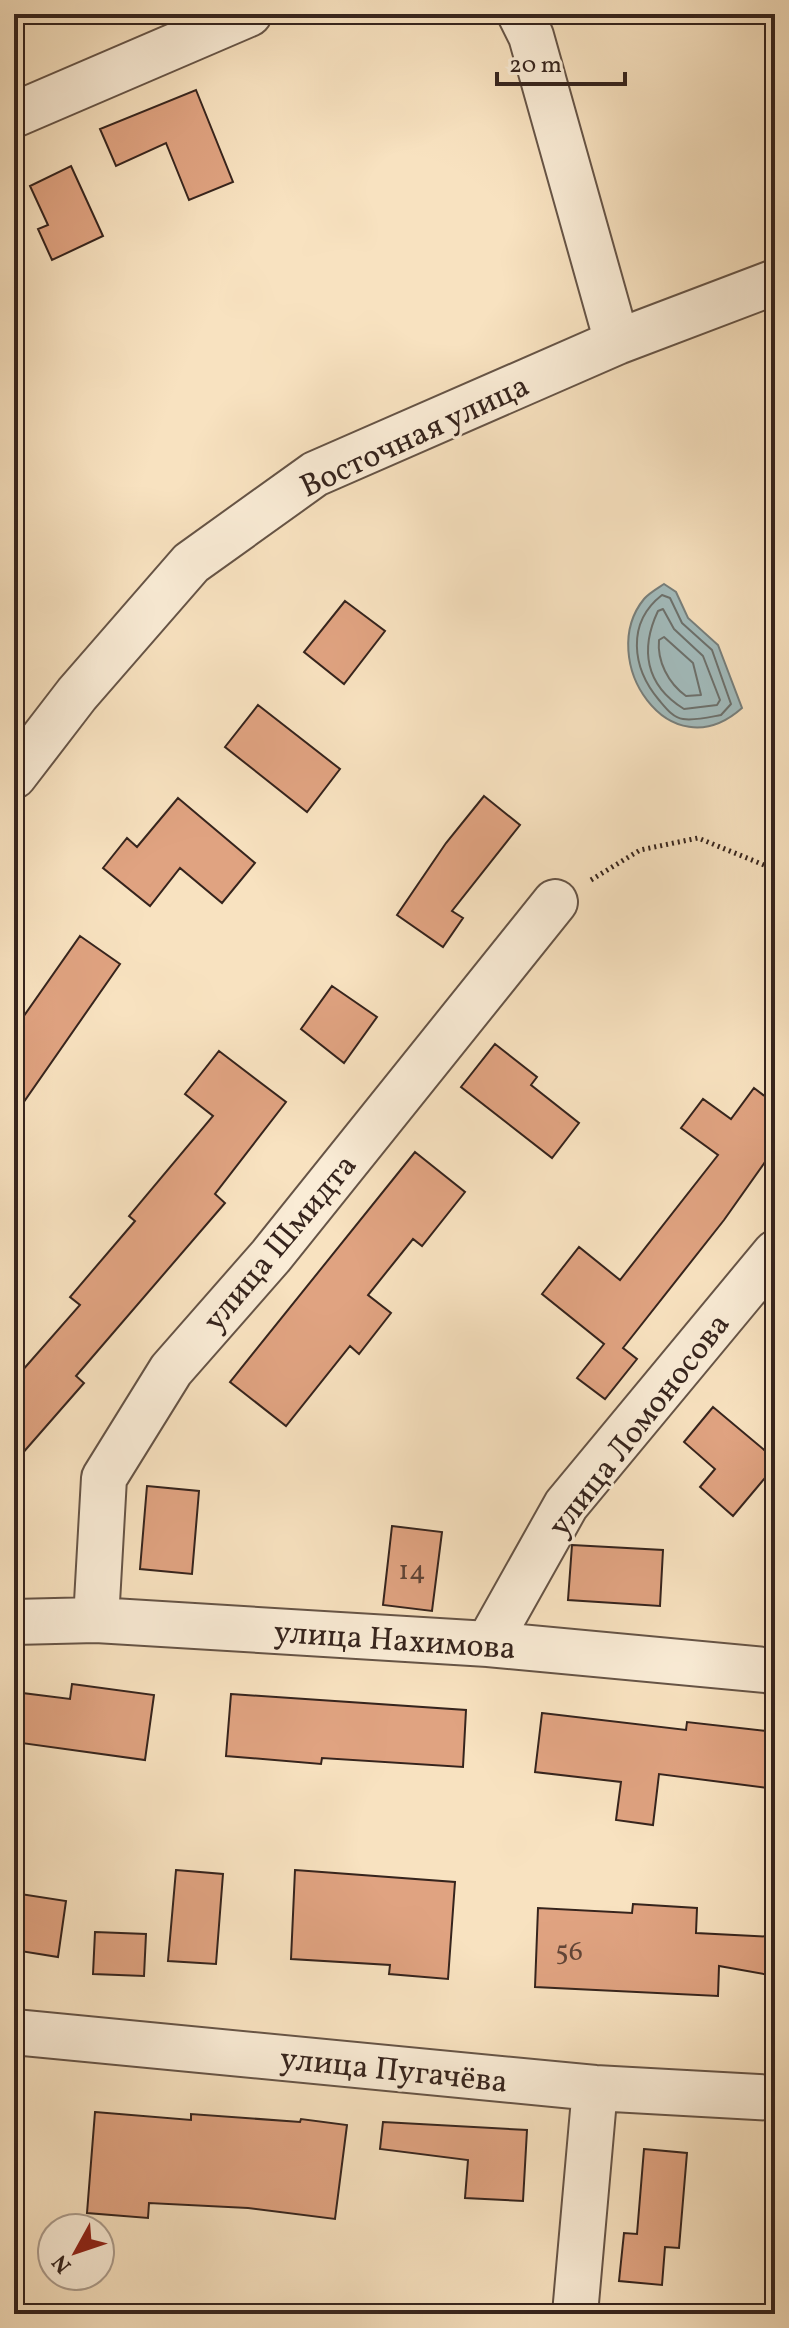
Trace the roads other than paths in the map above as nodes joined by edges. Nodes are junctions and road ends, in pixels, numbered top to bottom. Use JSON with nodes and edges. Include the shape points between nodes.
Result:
{"nodes":[{"id":1,"x":249,"y":14,"type":"edge"},
{"id":2,"x":520,"y":14,"type":"edge"},
{"id":3,"x":14,"y":115,"type":"edge"},
{"id":4,"x":775,"y":282,"type":"edge"},
{"id":5,"x":617,"y":342,"type":"junction"},
{"id":6,"x":14,"y":776,"type":"edge"},
{"id":7,"x":555,"y":902,"type":"road end"},
{"id":8,"x":775,"y":1253,"type":"edge"},
{"id":9,"x":96,"y":1620,"type":"junction"},
{"id":10,"x":14,"y":1622,"type":"edge"},
{"id":11,"x":488,"y":1644,"type":"junction"},
{"id":12,"x":775,"y":1671,"type":"edge"},
{"id":13,"x":14,"y":2032,"type":"edge"},
{"id":14,"x":595,"y":2088,"type":"junction"},
{"id":15,"x":775,"y":2098,"type":"edge"},
{"id":16,"x":575,"y":2314,"type":"edge"}],
"edges":[{"from":1,"to":3,"type":"street"},
{"from":2,"to":5,"type":"street","via":[[531,36]]},
{"from":4,"to":5,"type":"street","name":"Восточная улица"},
{"from":5,"to":6,"type":"street","name":"Восточная улица","via":[[315,474],[240,527],[191,563]]},
{"from":7,"to":9,"type":"street","name":"улица Шмидта","via":[[271,1256],[171,1370],[104,1478]]},
{"from":8,"to":11,"type":"street","name":"улица Ломоносова","via":[[566,1505]]},
{"from":9,"to":10,"type":"street","name":"улица Нахимова"},
{"from":9,"to":11,"type":"street","name":"улица Нахимова"},
{"from":11,"to":12,"type":"street","name":"улица Нахимова"},
{"from":13,"to":14,"type":"street","name":"улица Пугачёва"},
{"from":14,"to":15,"type":"street","name":"улица Пугачёва"},
{"from":14,"to":16,"type":"street"}]}
